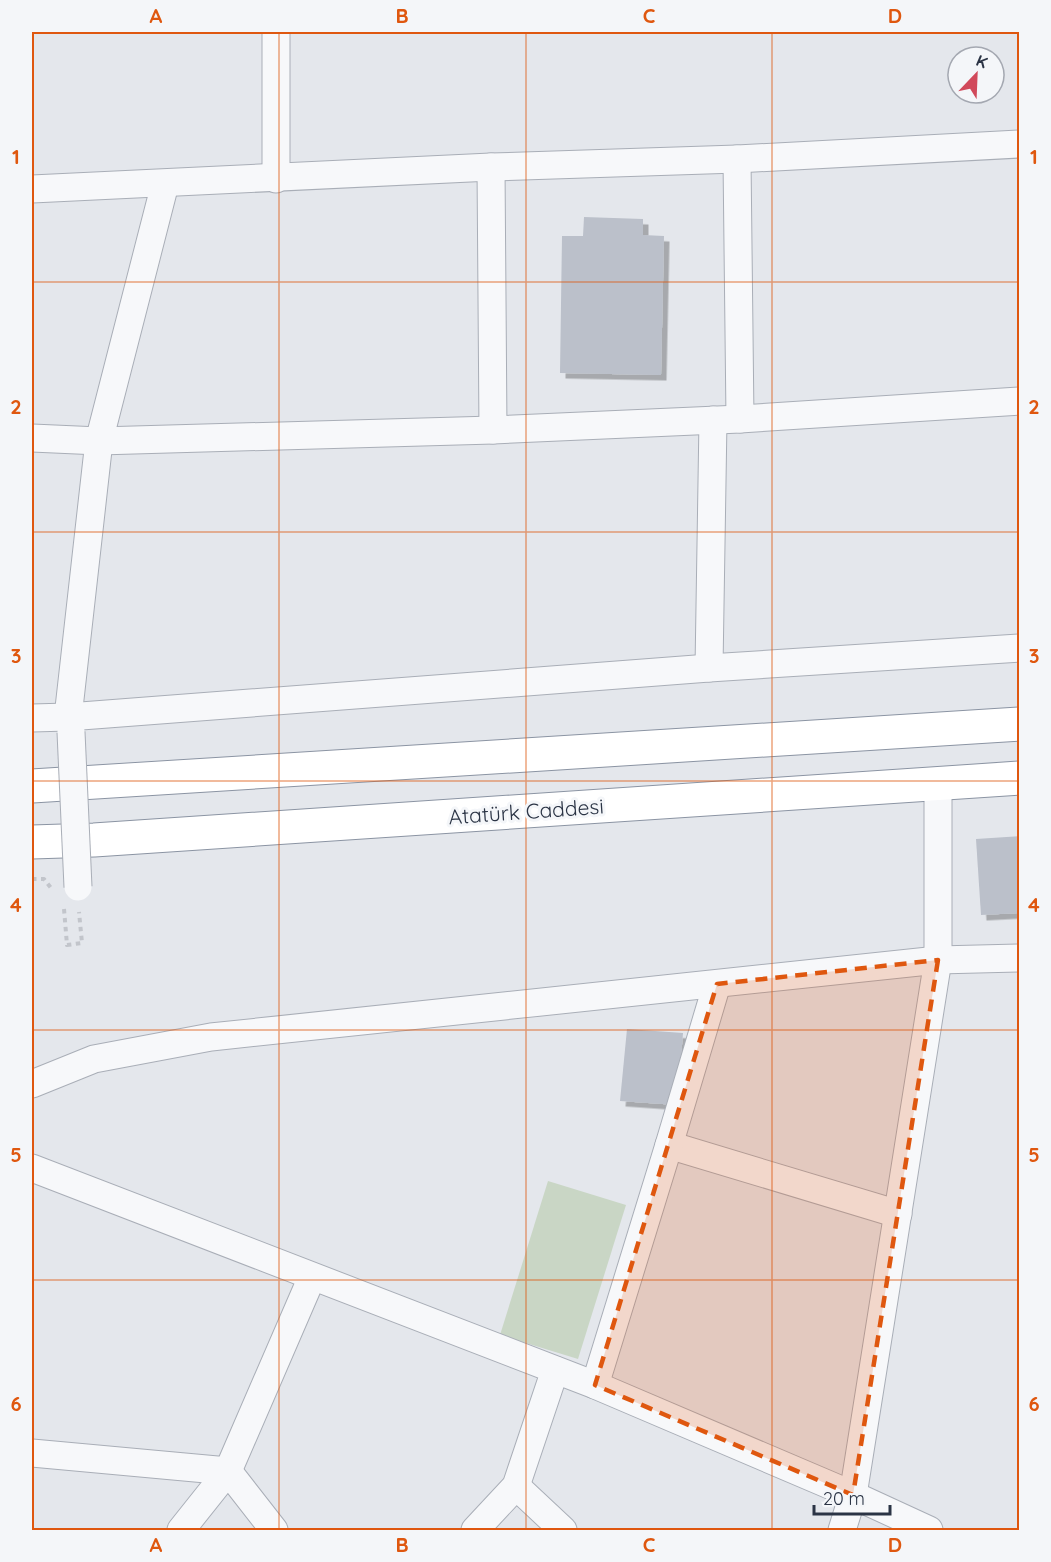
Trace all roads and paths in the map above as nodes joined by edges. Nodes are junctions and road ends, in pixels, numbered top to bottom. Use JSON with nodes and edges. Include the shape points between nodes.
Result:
{"nodes":[{"id":1,"x":276,"y":32,"type":"edge"},
{"id":2,"x":1020,"y":144,"type":"edge"},
{"id":3,"x":737,"y":159,"type":"junction"},
{"id":4,"x":491,"y":167,"type":"junction"},
{"id":5,"x":276,"y":179,"type":"junction"},
{"id":6,"x":165,"y":184,"type":"junction"},
{"id":7,"x":32,"y":189,"type":"edge"},
{"id":8,"x":1020,"y":401,"type":"edge"},
{"id":9,"x":740,"y":419,"type":"junction"},
{"id":10,"x":713,"y":420,"type":"junction"},
{"id":11,"x":493,"y":430,"type":"junction"},
{"id":12,"x":32,"y":438,"type":"edge"},
{"id":13,"x":99,"y":441,"type":"junction"},
{"id":14,"x":1020,"y":648,"type":"edge"},
{"id":15,"x":709,"y":668,"type":"junction"},
{"id":16,"x":32,"y":718,"type":"edge"},
{"id":17,"x":69,"y":724,"type":"junction"},
{"id":18,"x":1020,"y":724,"type":"edge"},
{"id":19,"x":1020,"y":778,"type":"edge"},
{"id":20,"x":938,"y":785,"type":"junction"},
{"id":21,"x":32,"y":786,"type":"edge"},
{"id":22,"x":32,"y":842,"type":"edge"},
{"id":23,"x":32,"y":879,"type":"edge"},
{"id":24,"x":66,"y":895,"type":"junction"},
{"id":25,"x":1020,"y":958,"type":"edge"},
{"id":26,"x":938,"y":960,"type":"junction"},
{"id":27,"x":717,"y":984,"type":"junction"},
{"id":28,"x":32,"y":1084,"type":"edge"},
{"id":29,"x":669,"y":1145,"type":"junction"},
{"id":30,"x":32,"y":1168,"type":"edge"},
{"id":31,"x":897,"y":1215,"type":"junction"},
{"id":32,"x":312,"y":1276,"type":"junction"},
{"id":33,"x":555,"y":1370,"type":"junction"},
{"id":34,"x":595,"y":1385,"type":"junction"},
{"id":35,"x":32,"y":1453,"type":"edge"},
{"id":36,"x":228,"y":1471,"type":"junction"},
{"id":37,"x":516,"y":1486,"type":"junction"},
{"id":38,"x":854,"y":1495,"type":"junction"},
{"id":39,"x":182,"y":1530,"type":"edge"},
{"id":40,"x":274,"y":1530,"type":"edge"},
{"id":41,"x":475,"y":1530,"type":"edge"},
{"id":42,"x":563,"y":1530,"type":"edge"},
{"id":43,"x":842,"y":1530,"type":"edge"},
{"id":44,"x":929,"y":1530,"type":"edge"}],
"edges":[{"from":1,"to":5,"type":"street"},
{"from":2,"to":3,"type":"street"},
{"from":3,"to":4,"type":"street"},
{"from":3,"to":9,"type":"street"},
{"from":4,"to":5,"type":"street"},
{"from":4,"to":11,"type":"street"},
{"from":5,"to":6,"type":"street"},
{"from":6,"to":7,"type":"street"},
{"from":6,"to":13,"type":"street"},
{"from":8,"to":9,"type":"street"},
{"from":9,"to":10,"type":"street"},
{"from":10,"to":11,"type":"street"},
{"from":10,"to":15,"type":"street"},
{"from":11,"to":13,"type":"street"},
{"from":12,"to":13,"type":"street"},
{"from":13,"to":17,"type":"street"},
{"from":14,"to":15,"type":"street"},
{"from":15,"to":17,"type":"street"},
{"from":16,"to":17,"type":"street"},
{"from":17,"to":24,"type":"street","bridge":true},
{"from":18,"to":21,"type":"highway"},
{"from":19,"to":20,"type":"highway","name":"Atatürk Caddesi"},
{"from":20,"to":22,"type":"highway","name":"Atatürk Caddesi"},
{"from":20,"to":26,"type":"street"},
{"from":23,"to":24,"type":"path","via":[[44,879]]},
{"from":24,"to":24,"type":"path","via":[[82,943],[67,945]]},
{"from":25,"to":26,"type":"street"},
{"from":26,"to":27,"type":"street"},
{"from":26,"to":31,"type":"street"},
{"from":27,"to":28,"type":"street","via":[[211,1037],[94,1059]]},
{"from":27,"to":29,"type":"street"},
{"from":29,"to":31,"type":"street"},
{"from":29,"to":34,"type":"street"},
{"from":30,"to":32,"type":"street"},
{"from":31,"to":38,"type":"street"},
{"from":32,"to":33,"type":"street"},
{"from":32,"to":36,"type":"street"},
{"from":33,"to":34,"type":"street"},
{"from":33,"to":37,"type":"street"},
{"from":34,"to":38,"type":"street"},
{"from":35,"to":36,"type":"street"},
{"from":36,"to":39,"type":"street"},
{"from":36,"to":40,"type":"street"},
{"from":37,"to":41,"type":"street"},
{"from":37,"to":42,"type":"street"},
{"from":38,"to":43,"type":"street"},
{"from":38,"to":44,"type":"street"}]}
